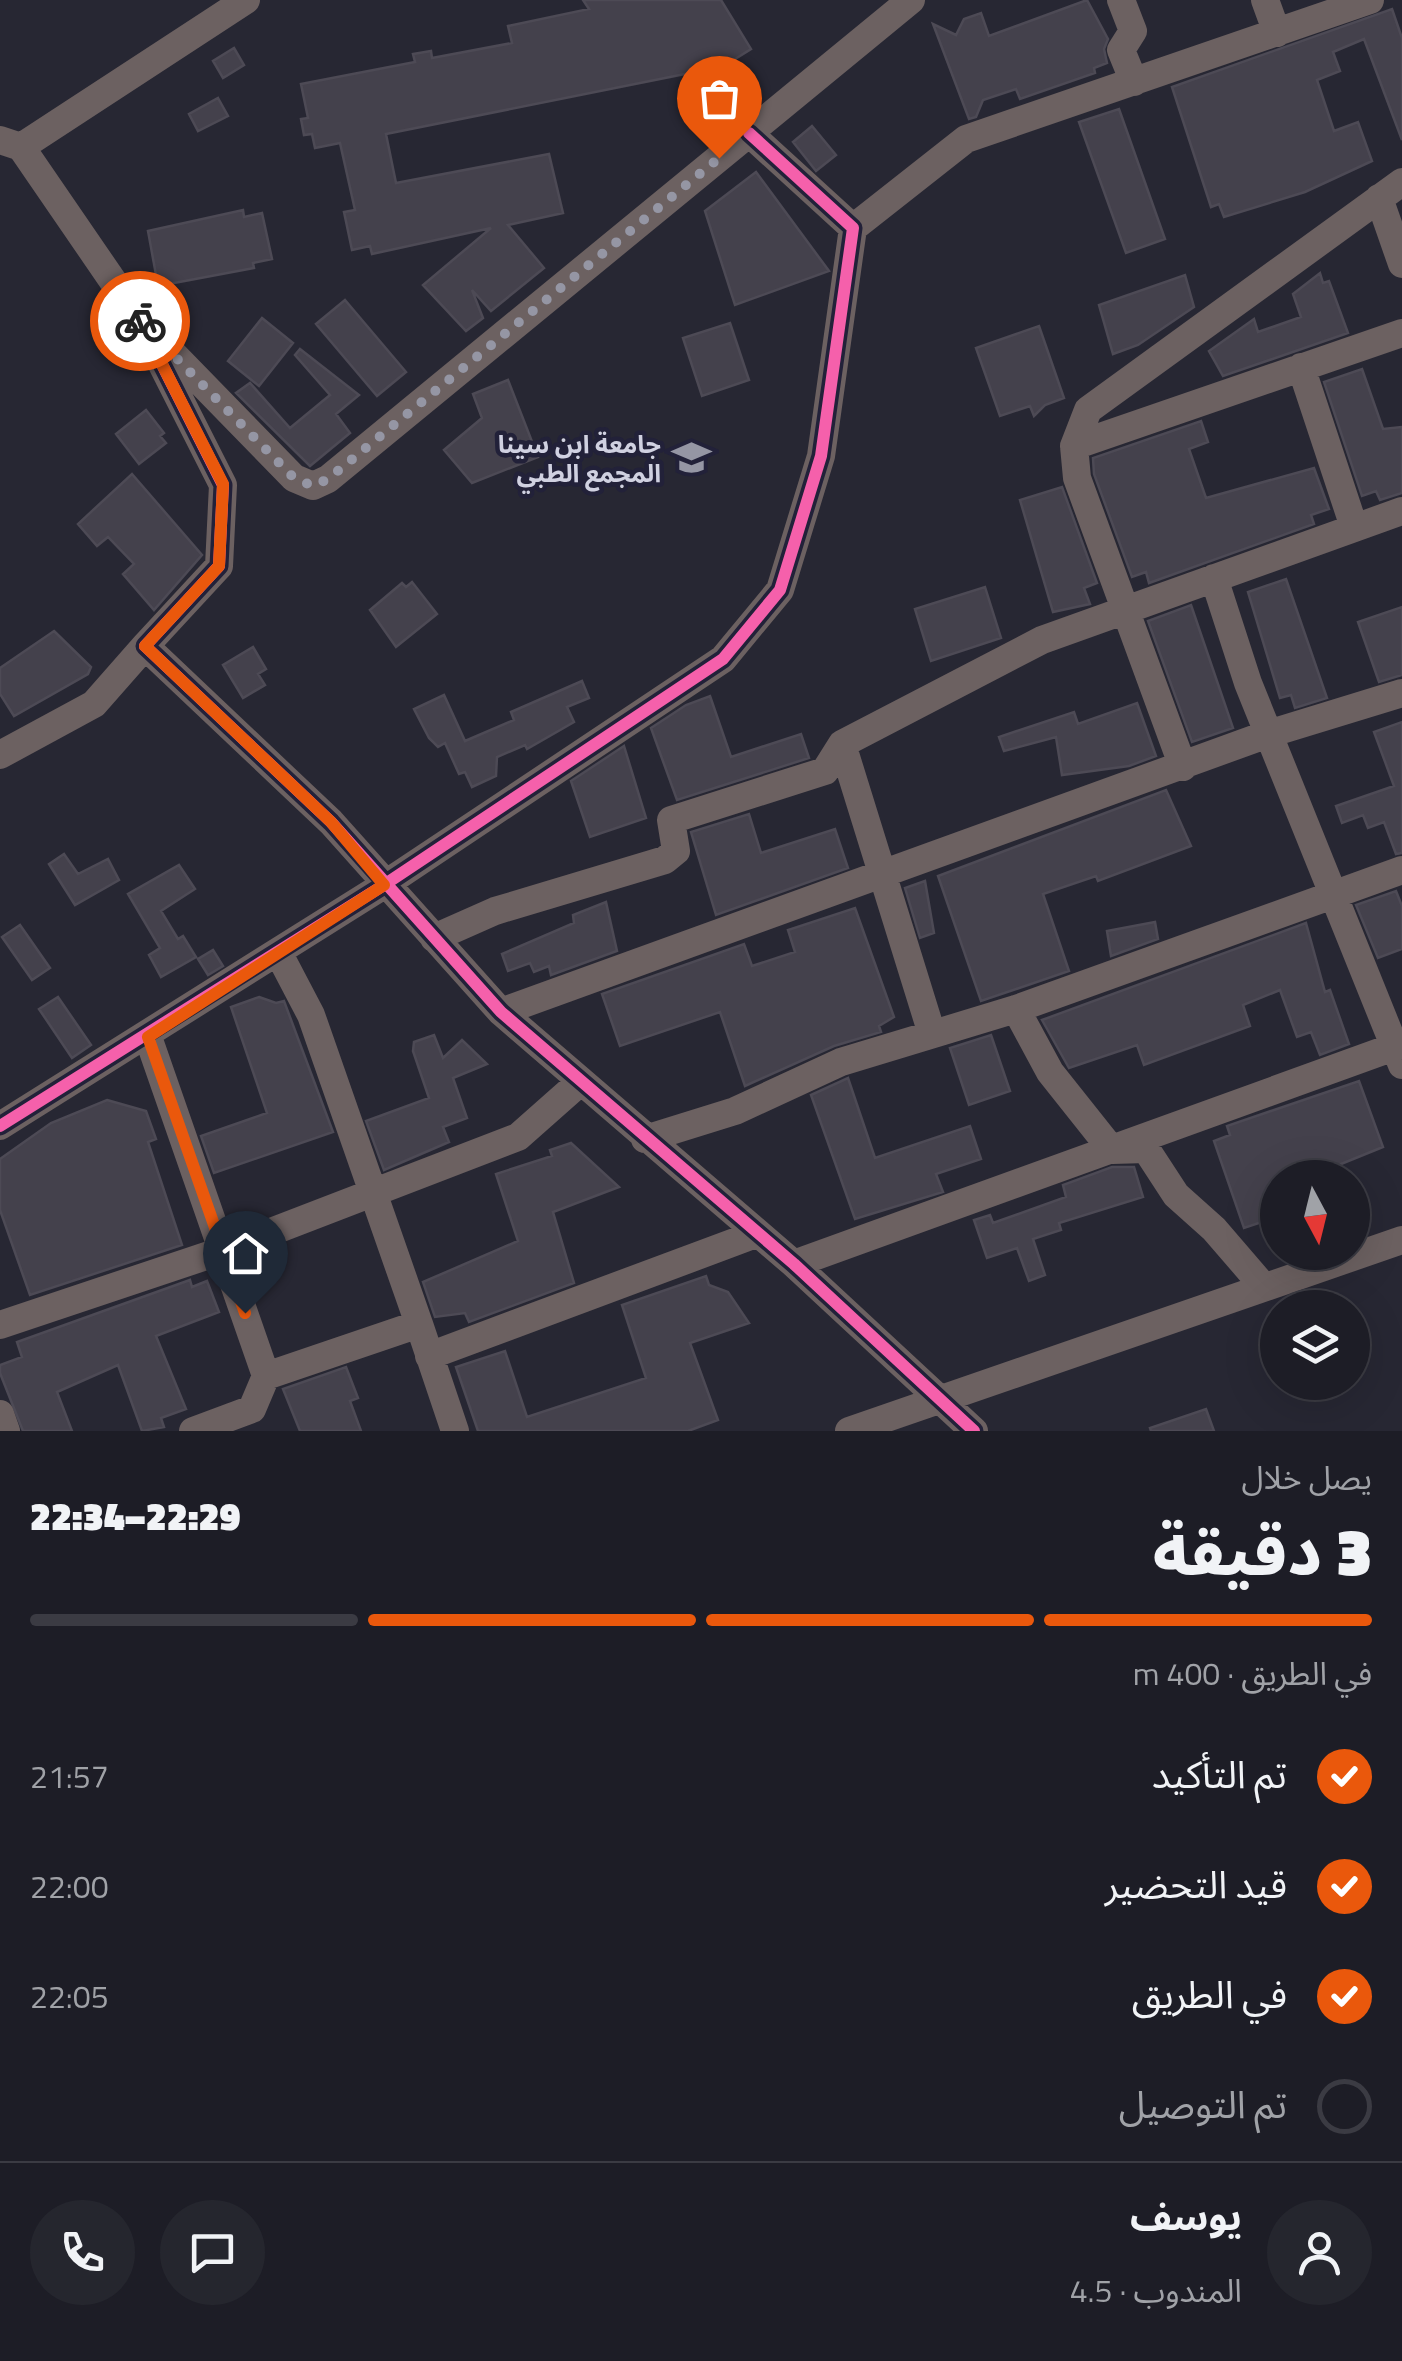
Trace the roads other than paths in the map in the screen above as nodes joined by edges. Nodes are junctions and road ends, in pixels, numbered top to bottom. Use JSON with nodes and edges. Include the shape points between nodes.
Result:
{"nodes":[{"id":1,"x":246,"y":0,"type":"edge"},
{"id":2,"x":911,"y":0,"type":"edge"},
{"id":3,"x":1120,"y":0,"type":"edge"},
{"id":4,"x":1265,"y":0,"type":"edge"},
{"id":5,"x":1370,"y":0,"type":"edge"},
{"id":6,"x":1277,"y":33,"type":"junction"},
{"id":7,"x":1134,"y":82,"type":"junction"},
{"id":8,"x":749,"y":134,"type":"junction"},
{"id":9,"x":11,"y":143,"type":"edge"},
{"id":10,"x":1390,"y":190,"type":"edge"},
{"id":11,"x":853,"y":228,"type":"junction"},
{"id":12,"x":1402,"y":264,"type":"edge"},
{"id":13,"x":139,"y":319,"type":"junction"},
{"id":14,"x":1402,"y":333,"type":"edge"},
{"id":15,"x":1301,"y":366,"type":"junction"},
{"id":16,"x":1074,"y":446,"type":"junction"},
{"id":17,"x":1402,"y":511,"type":"edge"},
{"id":18,"x":1354,"y":527,"type":"junction"},
{"id":19,"x":1214,"y":578,"type":"junction"},
{"id":20,"x":1122,"y":609,"type":"junction"},
{"id":21,"x":145,"y":646,"type":"junction"},
{"id":22,"x":1402,"y":693,"type":"edge"},
{"id":23,"x":1268,"y":734,"type":"junction"},
{"id":24,"x":842,"y":744,"type":"junction"},
{"id":25,"x":0,"y":756,"type":"edge"},
{"id":26,"x":1184,"y":767,"type":"junction"},
{"id":27,"x":1402,"y":870,"type":"edge"},
{"id":28,"x":880,"y":874,"type":"junction"},
{"id":29,"x":384,"y":885,"type":"junction"},
{"id":30,"x":1331,"y":892,"type":"junction"},
{"id":31,"x":434,"y":938,"type":"junction"},
{"id":32,"x":278,"y":952,"type":"junction"},
{"id":33,"x":1016,"y":1009,"type":"junction"},
{"id":34,"x":502,"y":1012,"type":"junction"},
{"id":35,"x":932,"y":1034,"type":"junction"},
{"id":36,"x":148,"y":1037,"type":"junction"},
{"id":37,"x":1400,"y":1052,"type":"edge"},
{"id":38,"x":579,"y":1083,"type":"junction"},
{"id":39,"x":0,"y":1126,"type":"edge"},
{"id":40,"x":646,"y":1139,"type":"junction"},
{"id":41,"x":1112,"y":1150,"type":"junction"},
{"id":42,"x":374,"y":1192,"type":"junction"},
{"id":43,"x":756,"y":1234,"type":"junction"},
{"id":44,"x":1402,"y":1240,"type":"edge"},
{"id":45,"x":224,"y":1250,"type":"junction"},
{"id":46,"x":794,"y":1264,"type":"junction"},
{"id":47,"x":1264,"y":1287,"type":"junction"},
{"id":48,"x":419,"y":1324,"type":"junction"},
{"id":49,"x":0,"y":1325,"type":"edge"},
{"id":50,"x":429,"y":1356,"type":"junction"},
{"id":51,"x":266,"y":1376,"type":"junction"},
{"id":52,"x":941,"y":1398,"type":"junction"},
{"id":53,"x":0,"y":1414,"type":"edge"},
{"id":54,"x":6,"y":1431,"type":"edge"},
{"id":55,"x":193,"y":1431,"type":"edge"},
{"id":56,"x":455,"y":1431,"type":"edge"},
{"id":57,"x":849,"y":1431,"type":"edge"},
{"id":58,"x":974,"y":1431,"type":"edge"}],
"edges":[{"from":1,"to":9,"type":"street"},
{"from":2,"to":8,"type":"street"},
{"from":3,"to":7,"type":"street","via":[[1132,31],[1121,50]]},
{"from":4,"to":6,"type":"street"},
{"from":5,"to":6,"type":"street"},
{"from":6,"to":7,"type":"street"},
{"from":7,"to":11,"type":"street","via":[[966,140]]},
{"from":8,"to":11,"type":"street"},
{"from":8,"to":13,"type":"street","via":[[313,486],[294,478]]},
{"from":9,"to":13,"type":"street"},
{"from":10,"to":12,"type":"street"},
{"from":10,"to":16,"type":"street","via":[[1088,410]]},
{"from":11,"to":29,"type":"street","via":[[821,456],[780,590],[723,659]]},
{"from":13,"to":21,"type":"street","via":[[223,484],[219,566]]},
{"from":14,"to":15,"type":"street"},
{"from":15,"to":16,"type":"street"},
{"from":15,"to":18,"type":"street"},
{"from":16,"to":20,"type":"street","via":[[1077,478]]},
{"from":17,"to":18,"type":"street"},
{"from":18,"to":19,"type":"street"},
{"from":19,"to":20,"type":"street"},
{"from":19,"to":23,"type":"street"},
{"from":20,"to":24,"type":"street","via":[[1012,654]]},
{"from":20,"to":26,"type":"street"},
{"from":21,"to":25,"type":"street","via":[[94,704]]},
{"from":21,"to":29,"type":"street","via":[[331,822]]},
{"from":22,"to":23,"type":"street"},
{"from":23,"to":26,"type":"street"},
{"from":23,"to":30,"type":"street"},
{"from":24,"to":28,"type":"street"},
{"from":24,"to":31,"type":"street","via":[[825,771],[671,820],[676,852],[665,860],[527,900]]},
{"from":26,"to":28,"type":"street"},
{"from":27,"to":30,"type":"street"},
{"from":28,"to":34,"type":"street"},
{"from":28,"to":35,"type":"street"},
{"from":29,"to":31,"type":"street"},
{"from":29,"to":32,"type":"street"},
{"from":30,"to":33,"type":"street"},
{"from":30,"to":37,"type":"street"},
{"from":31,"to":34,"type":"street"},
{"from":32,"to":36,"type":"street"},
{"from":32,"to":42,"type":"street","via":[[310,1015]]},
{"from":33,"to":35,"type":"street"},
{"from":33,"to":41,"type":"street","via":[[1050,1072]]},
{"from":34,"to":38,"type":"street"},
{"from":35,"to":40,"type":"street","via":[[841,1062],[735,1111]]},
{"from":36,"to":39,"type":"street"},
{"from":36,"to":45,"type":"street"},
{"from":37,"to":41,"type":"street"},
{"from":38,"to":40,"type":"street"},
{"from":38,"to":42,"type":"street","via":[[518,1138]]},
{"from":40,"to":43,"type":"street"},
{"from":41,"to":46,"type":"street"},
{"from":41,"to":47,"type":"street","via":[[1146,1149],[1176,1195]]},
{"from":42,"to":45,"type":"street"},
{"from":42,"to":48,"type":"street"},
{"from":43,"to":46,"type":"street"},
{"from":43,"to":50,"type":"street"},
{"from":44,"to":47,"type":"street"},
{"from":45,"to":49,"type":"street"},
{"from":45,"to":51,"type":"street"},
{"from":46,"to":52,"type":"street"},
{"from":47,"to":52,"type":"street"},
{"from":48,"to":50,"type":"street"},
{"from":48,"to":51,"type":"street"},
{"from":50,"to":56,"type":"street"},
{"from":51,"to":55,"type":"street","via":[[252,1409]]},
{"from":52,"to":57,"type":"street"},
{"from":52,"to":58,"type":"street"},
{"from":53,"to":54,"type":"street"}]}
